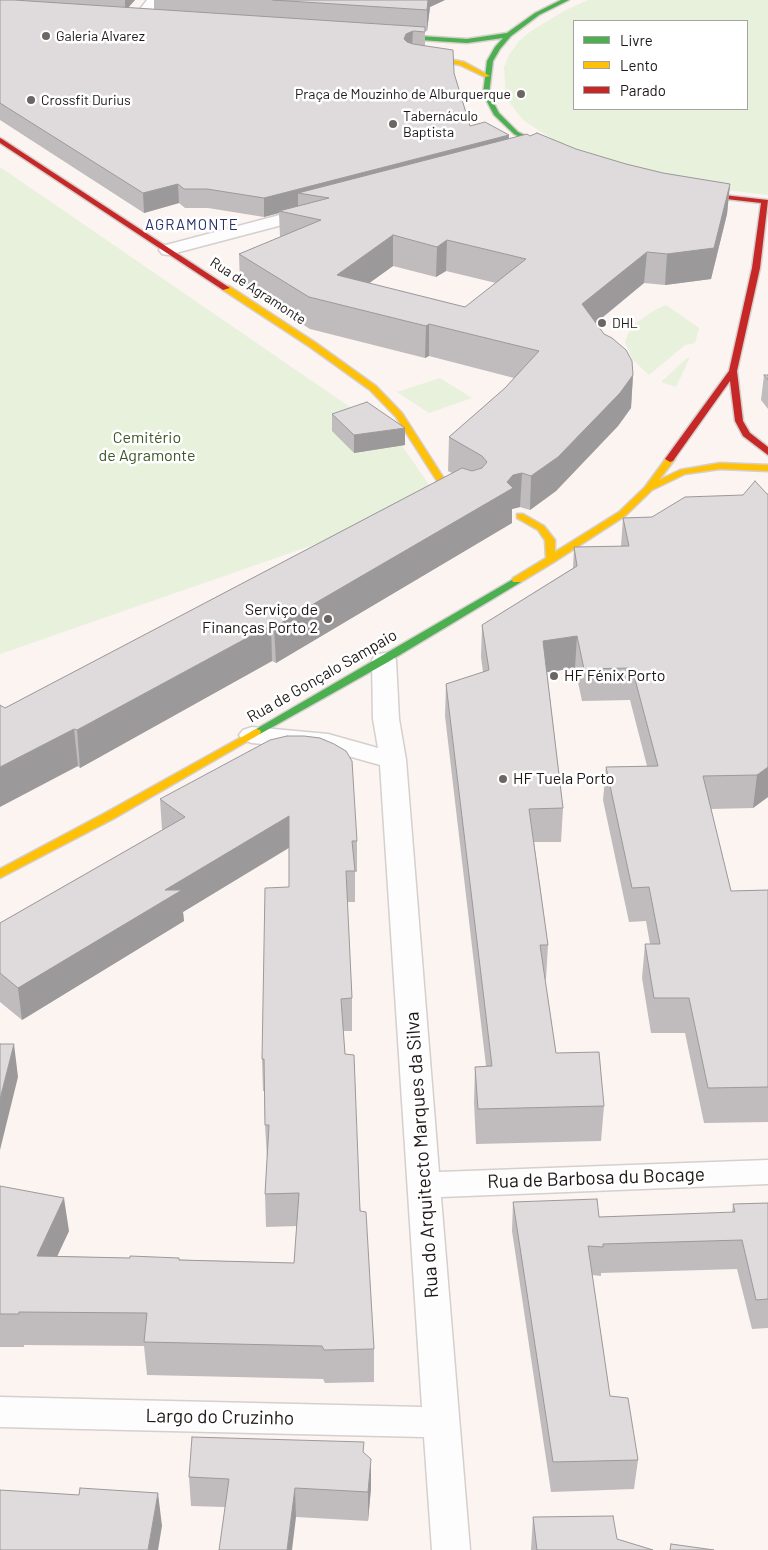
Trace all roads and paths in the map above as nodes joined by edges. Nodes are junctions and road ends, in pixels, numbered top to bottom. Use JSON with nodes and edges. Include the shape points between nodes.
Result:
{"nodes":[{"id":1,"x":155,"y":0,"type":"edge"},
{"id":2,"x":566,"y":0,"type":"edge"},
{"id":3,"x":141,"y":17,"type":"edge"},
{"id":4,"x":373,"y":34,"type":"edge"},
{"id":5,"x":508,"y":35,"type":"junction"},
{"id":6,"x":401,"y":54,"type":"edge"},
{"id":7,"x":487,"y":76,"type":"junction"},
{"id":8,"x":0,"y":140,"type":"edge"},
{"id":9,"x":547,"y":150,"type":"junction"},
{"id":10,"x":521,"y":157,"type":"edge"},
{"id":11,"x":564,"y":157,"type":"edge"},
{"id":12,"x":676,"y":191,"type":"edge"},
{"id":13,"x":767,"y":202,"type":"edge"},
{"id":14,"x":330,"y":207,"type":"edge"},
{"id":15,"x":168,"y":250,"type":"junction"},
{"id":16,"x":733,"y":372,"type":"junction"},
{"id":17,"x":768,"y":452,"type":"edge"},
{"id":18,"x":768,"y":468,"type":"edge"},
{"id":19,"x":648,"y":489,"type":"junction"},
{"id":20,"x":472,"y":496,"type":"edge"},
{"id":21,"x":520,"y":516,"type":"dead end"},
{"id":22,"x":551,"y":560,"type":"junction"},
{"id":23,"x":384,"y":660,"type":"junction"},
{"id":24,"x":252,"y":735,"type":"junction"},
{"id":25,"x":394,"y":760,"type":"junction"},
{"id":26,"x":0,"y":874,"type":"edge"},
{"id":27,"x":768,"y":1172,"type":"edge"},
{"id":28,"x":424,"y":1184,"type":"junction"},
{"id":29,"x":0,"y":1412,"type":"edge"},
{"id":30,"x":441,"y":1422,"type":"junction"},
{"id":31,"x":451,"y":1550,"type":"edge"}],
"edges":[{"from":1,"to":3,"type":"street"},
{"from":2,"to":5,"type":"main road","via":[[537,14]]},
{"from":4,"to":5,"type":"main road","via":[[456,40],[483,40]]},
{"from":5,"to":7,"type":"main road","via":[[497,48]]},
{"from":6,"to":7,"type":"main road","via":[[452,60]]},
{"from":7,"to":9,"type":"main road","via":[[486,94],[496,114],[516,132]]},
{"from":8,"to":15,"type":"main road","name":"Rua de Agramonte"},
{"from":9,"to":10,"type":"street"},
{"from":9,"to":11,"type":"main road"},
{"from":12,"to":13,"type":"main road"},
{"from":13,"to":16,"type":"main road"},
{"from":14,"to":15,"type":"street"},
{"from":15,"to":20,"type":"main road","name":"Rua de Agramonte","via":[[313,345],[372,388],[399,415],[440,479]]},
{"from":16,"to":17,"type":"main road","via":[[739,421],[746,434]]},
{"from":16,"to":19,"type":"main road"},
{"from":18,"to":19,"type":"main road","via":[[720,466],[683,472]]},
{"from":19,"to":22,"type":"main road","name":"Rua de Gonçalo Sampaio","via":[[622,514]]},
{"from":21,"to":22,"type":"main road","via":[[546,534],[550,540]]},
{"from":22,"to":23,"type":"main road","name":"Rua de Gonçalo Sampaio"},
{"from":23,"to":24,"type":"main road","name":"Rua de Gonçalo Sampaio"},
{"from":23,"to":25,"type":"street","name":"Rua do Arquitecto Marques da Silva","via":[[386,719]]},
{"from":24,"to":25,"type":"street","via":[[328,742]]},
{"from":24,"to":26,"type":"main road","name":"Rua de Gonçalo Sampaio"},
{"from":25,"to":28,"type":"street","name":"Rua do Arquitecto Marques da Silva"},
{"from":27,"to":28,"type":"street","name":"Rua de Barbosa du Bocage"},
{"from":28,"to":30,"type":"street","name":"Rua do Arquitecto Marques da Silva"},
{"from":29,"to":30,"type":"street","name":"Largo do Cruzinho"},
{"from":30,"to":31,"type":"street","name":"Rua do Arquitecto Marques da Silva"}]}
